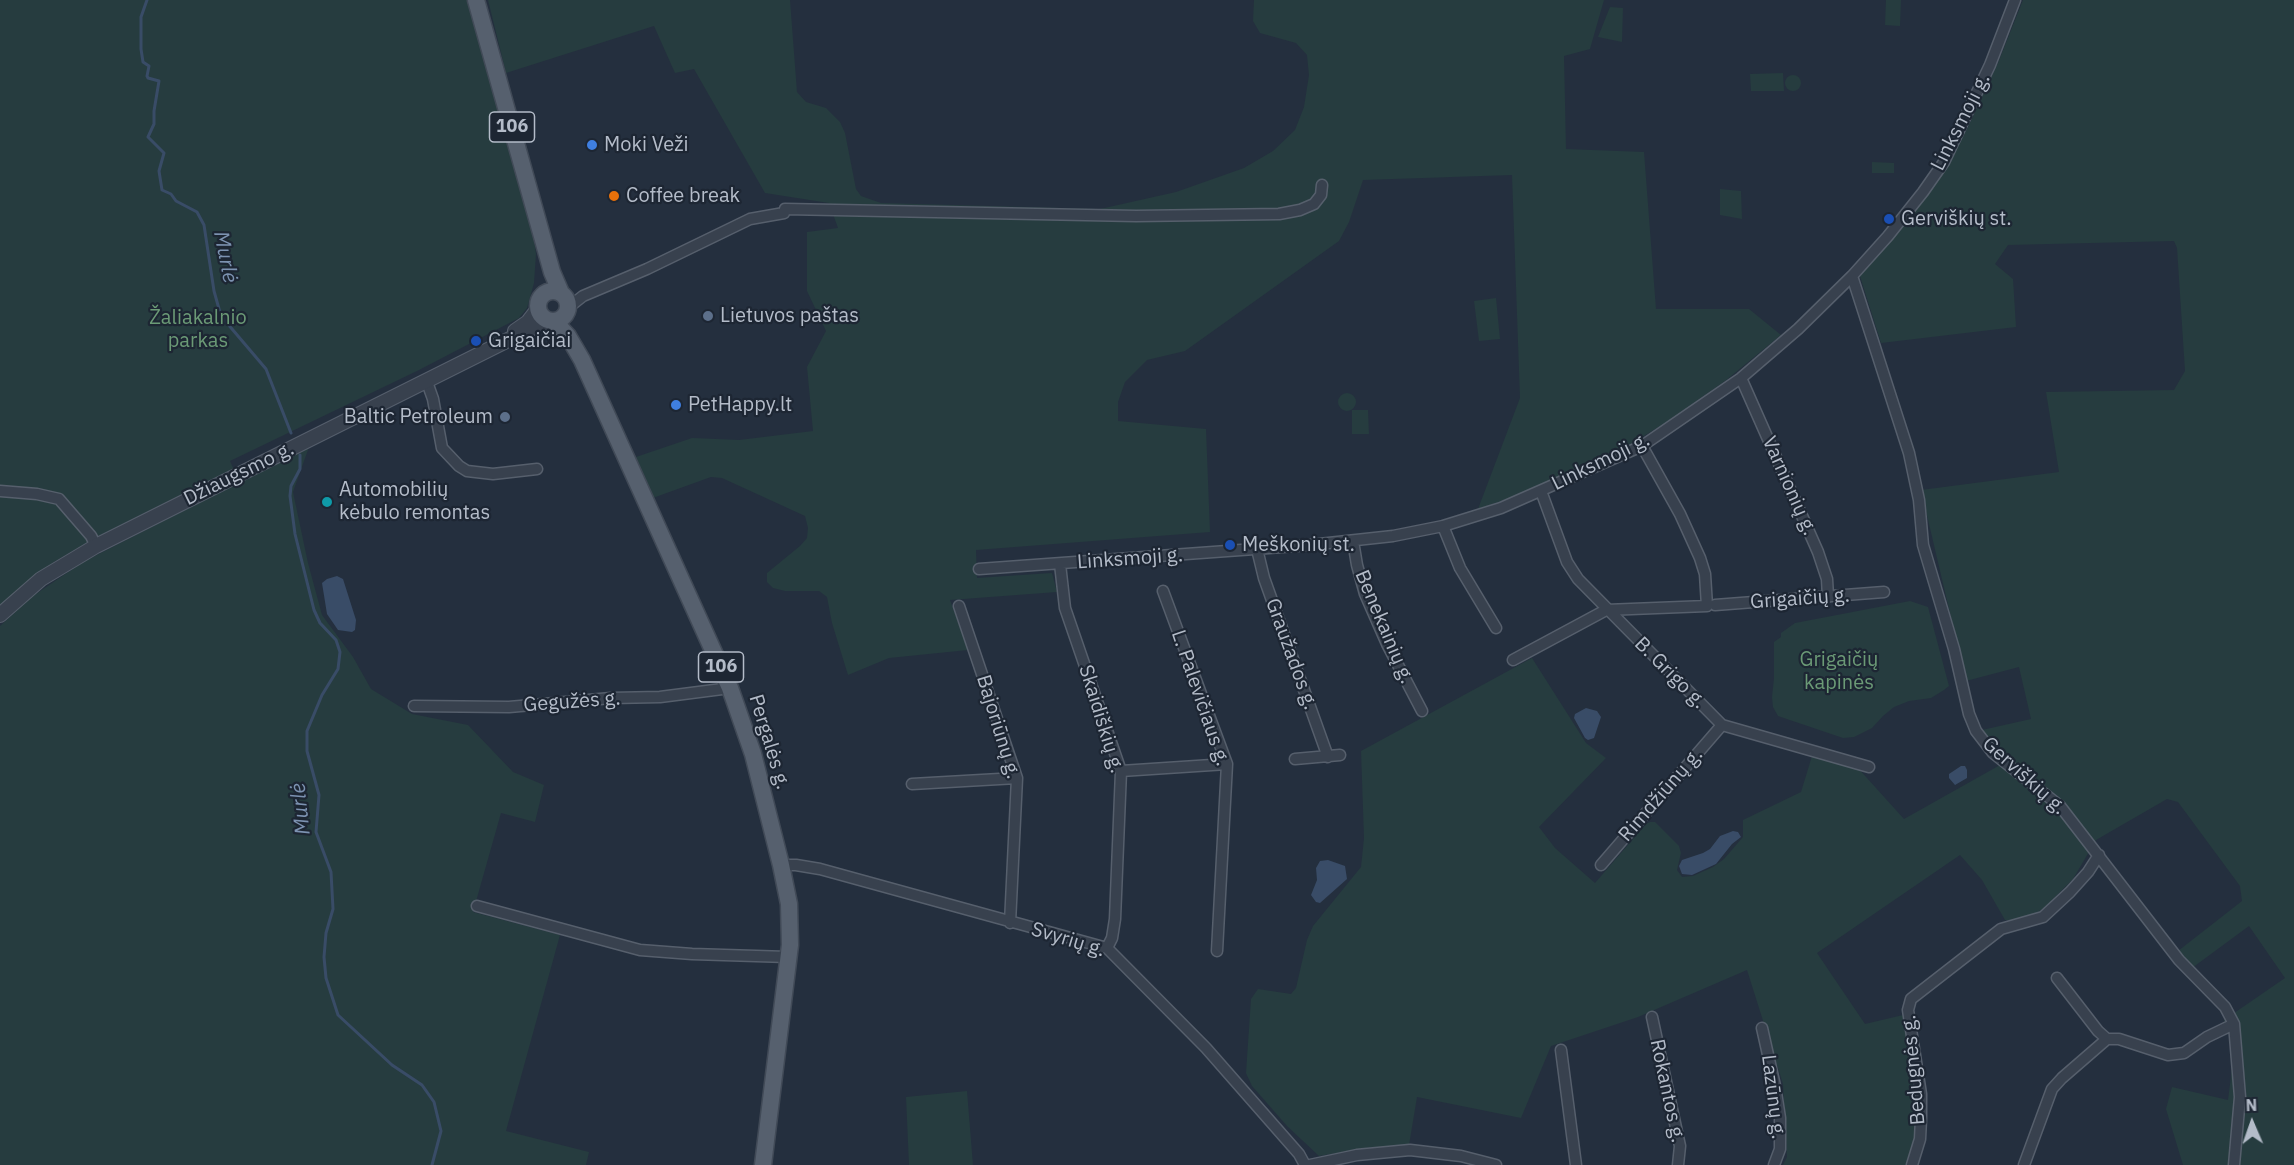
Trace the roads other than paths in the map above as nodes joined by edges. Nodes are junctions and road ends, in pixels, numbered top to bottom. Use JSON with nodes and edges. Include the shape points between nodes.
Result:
{"nodes":[{"id":1,"x":476,"y":0,"type":"edge"},
{"id":2,"x":2015,"y":0,"type":"edge"},
{"id":3,"x":1322,"y":185,"type":"dead end"},
{"id":4,"x":1852,"y":276,"type":"junction"},
{"id":5,"x":556,"y":306,"type":"junction"},
{"id":6,"x":1741,"y":378,"type":"junction"},
{"id":7,"x":427,"y":382,"type":"junction"},
{"id":8,"x":1642,"y":446,"type":"junction"},
{"id":9,"x":537,"y":469,"type":"dead end"},
{"id":10,"x":0,"y":491,"type":"edge"},
{"id":11,"x":1541,"y":491,"type":"junction"},
{"id":12,"x":1443,"y":526,"type":"junction"},
{"id":13,"x":1353,"y":541,"type":"junction"},
{"id":14,"x":96,"y":546,"type":"junction"},
{"id":15,"x":1257,"y":549,"type":"junction"},
{"id":16,"x":1060,"y":564,"type":"junction"},
{"id":17,"x":979,"y":569,"type":"dead end"},
{"id":18,"x":1163,"y":591,"type":"dead end"},
{"id":19,"x":1884,"y":592,"type":"dead end"},
{"id":20,"x":1828,"y":597,"type":"junction"},
{"id":21,"x":1711,"y":605,"type":"junction"},
{"id":22,"x":959,"y":606,"type":"dead end"},
{"id":23,"x":1606,"y":610,"type":"junction"},
{"id":24,"x":0,"y":615,"type":"edge"},
{"id":25,"x":1496,"y":628,"type":"dead end"},
{"id":26,"x":1513,"y":660,"type":"dead end"},
{"id":27,"x":730,"y":688,"type":"junction"},
{"id":28,"x":414,"y":706,"type":"dead end"},
{"id":29,"x":1422,"y":711,"type":"dead end"},
{"id":30,"x":1722,"y":725,"type":"junction"},
{"id":31,"x":1340,"y":755,"type":"dead end"},
{"id":32,"x":1328,"y":757,"type":"junction"},
{"id":33,"x":1295,"y":759,"type":"dead end"},
{"id":34,"x":1227,"y":764,"type":"junction"},
{"id":35,"x":1869,"y":767,"type":"dead end"},
{"id":36,"x":1121,"y":771,"type":"junction"},
{"id":37,"x":1017,"y":778,"type":"junction"},
{"id":38,"x":912,"y":784,"type":"dead end"},
{"id":39,"x":2099,"y":855,"type":"junction"},
{"id":40,"x":781,"y":865,"type":"junction"},
{"id":41,"x":1601,"y":865,"type":"dead end"},
{"id":42,"x":477,"y":906,"type":"dead end"},
{"id":43,"x":1010,"y":923,"type":"junction"},
{"id":44,"x":1107,"y":948,"type":"junction"},
{"id":45,"x":1217,"y":951,"type":"dead end"},
{"id":46,"x":788,"y":957,"type":"junction"},
{"id":47,"x":2057,"y":978,"type":"dead end"},
{"id":48,"x":1652,"y":1017,"type":"dead end"},
{"id":49,"x":2234,"y":1024,"type":"junction"},
{"id":50,"x":1762,"y":1028,"type":"dead end"},
{"id":51,"x":2108,"y":1039,"type":"junction"},
{"id":52,"x":1562,"y":1050,"type":"dead end"},
{"id":53,"x":763,"y":1165,"type":"edge"},
{"id":54,"x":1305,"y":1165,"type":"edge"},
{"id":55,"x":1310,"y":1165,"type":"edge"},
{"id":56,"x":1496,"y":1165,"type":"edge"},
{"id":57,"x":1576,"y":1165,"type":"edge"},
{"id":58,"x":1678,"y":1165,"type":"edge"},
{"id":59,"x":1774,"y":1165,"type":"edge"},
{"id":60,"x":1912,"y":1165,"type":"edge"},
{"id":61,"x":2024,"y":1165,"type":"edge"},
{"id":62,"x":2234,"y":1165,"type":"edge"}],
"edges":[{"from":1,"to":5,"type":"main road","name":"Pergalės g.","number":"106","via":[[547,254]]},
{"from":2,"to":4,"type":"street","name":"Linksmoji g.","via":[[1990,65],[1944,162]]},
{"from":3,"to":5,"type":"street","via":[[1314,204],[1279,214],[1136,216],[785,209],[784,213],[750,219]]},
{"from":4,"to":6,"type":"street","name":"Linksmoji g."},
{"from":4,"to":39,"type":"street","name":"Gerviškių g.","via":[[1911,461],[1928,587],[1954,649],[1969,714],[1993,753],[2060,806]]},
{"from":5,"to":7,"type":"street","name":"Džiaugsmo g.","via":[[489,350]]},
{"from":5,"to":27,"type":"main road","name":"Pergalės g.","number":"106"},
{"from":6,"to":8,"type":"street","name":"Linksmoji g."},
{"from":6,"to":20,"type":"street","name":"Varnionių g.","via":[[1818,552]]},
{"from":7,"to":9,"type":"street","via":[[442,448],[459,466],[467,471],[493,474]]},
{"from":7,"to":14,"type":"street","name":"Džiaugsmo g."},
{"from":8,"to":11,"type":"street","name":"Linksmoji g."},
{"from":8,"to":21,"type":"street","via":[[1700,558]]},
{"from":10,"to":14,"type":"street","via":[[58,499]]},
{"from":11,"to":12,"type":"street","name":"Linksmoji g."},
{"from":11,"to":23,"type":"street","name":"B. Grigo g.","via":[[1568,562]]},
{"from":12,"to":13,"type":"street","name":"Linksmoji g."},
{"from":12,"to":25,"type":"street","via":[[1460,568]]},
{"from":13,"to":15,"type":"street","name":"Linksmoji g."},
{"from":13,"to":29,"type":"street","name":"Benekainių g.","via":[[1365,594]]},
{"from":14,"to":24,"type":"street","name":"Džiaugsmo g.","via":[[41,579]]},
{"from":15,"to":16,"type":"street","name":"Linksmoji g."},
{"from":15,"to":32,"type":"street","name":"Graužados g."},
{"from":16,"to":17,"type":"street","name":"Linksmoji g."},
{"from":16,"to":36,"type":"street","name":"Skaidiškių g.","via":[[1065,608]]},
{"from":18,"to":34,"type":"street","name":"L. Palevičiaus g."},
{"from":19,"to":20,"type":"street","name":"Grigaičių g."},
{"from":20,"to":21,"type":"street","name":"Grigaičių g."},
{"from":21,"to":23,"type":"street","name":"Grigaičių g."},
{"from":22,"to":37,"type":"street","name":"Bajoriūnų g."},
{"from":23,"to":26,"type":"street","name":"Grigaičių g."},
{"from":23,"to":30,"type":"street","name":"B. Grigo g."},
{"from":27,"to":28,"type":"street","name":"Gegužės g.","via":[[509,707]]},
{"from":27,"to":40,"type":"main road","name":"Pergalės g.","number":"106","via":[[753,754]]},
{"from":30,"to":35,"type":"street","name":"B. Grigo g."},
{"from":30,"to":41,"type":"street","name":"Rimdžiūnų g."},
{"from":31,"to":32,"type":"street"},
{"from":32,"to":33,"type":"street"},
{"from":34,"to":36,"type":"street"},
{"from":34,"to":45,"type":"street","name":"L. Palevičiaus g."},
{"from":36,"to":44,"type":"street","name":"Skaidiškių g.","via":[[1115,919]]},
{"from":37,"to":38,"type":"street"},
{"from":37,"to":43,"type":"street","name":"Bajoriūnų g."},
{"from":39,"to":49,"type":"street","name":"Gerviškių g.","via":[[2179,960],[2225,1007]]},
{"from":39,"to":60,"type":"street","name":"Bedugnės g.","via":[[2070,892],[2043,917],[2001,929],[1911,999],[1908,1010],[1921,1094],[1920,1139]]},
{"from":40,"to":43,"type":"street","name":"Svyrių g.","via":[[820,869]]},
{"from":40,"to":46,"type":"main road","name":"Pergalės g.","number":"106","via":[[789,904]]},
{"from":42,"to":46,"type":"street","via":[[640,950]]},
{"from":43,"to":44,"type":"street","name":"Svyrių g."},
{"from":44,"to":54,"type":"street","name":"Svyrių g.","via":[[1206,1048]]},
{"from":46,"to":53,"type":"main road","name":"Pergalės g.","number":"106"},
{"from":47,"to":51,"type":"street"},
{"from":48,"to":58,"type":"street","name":"Rokantos g.","via":[[1680,1146]]},
{"from":49,"to":51,"type":"street","via":[[2184,1053],[2168,1055]]},
{"from":49,"to":62,"type":"street","name":"Gerviškių g.","via":[[2240,1098]]},
{"from":50,"to":59,"type":"street","name":"Lazūnų g.","via":[[1780,1118],[1780,1149]]},
{"from":51,"to":61,"type":"street","via":[[2052,1089]]},
{"from":52,"to":57,"type":"street"},
{"from":55,"to":56,"type":"street","via":[[1410,1149]]}]}
